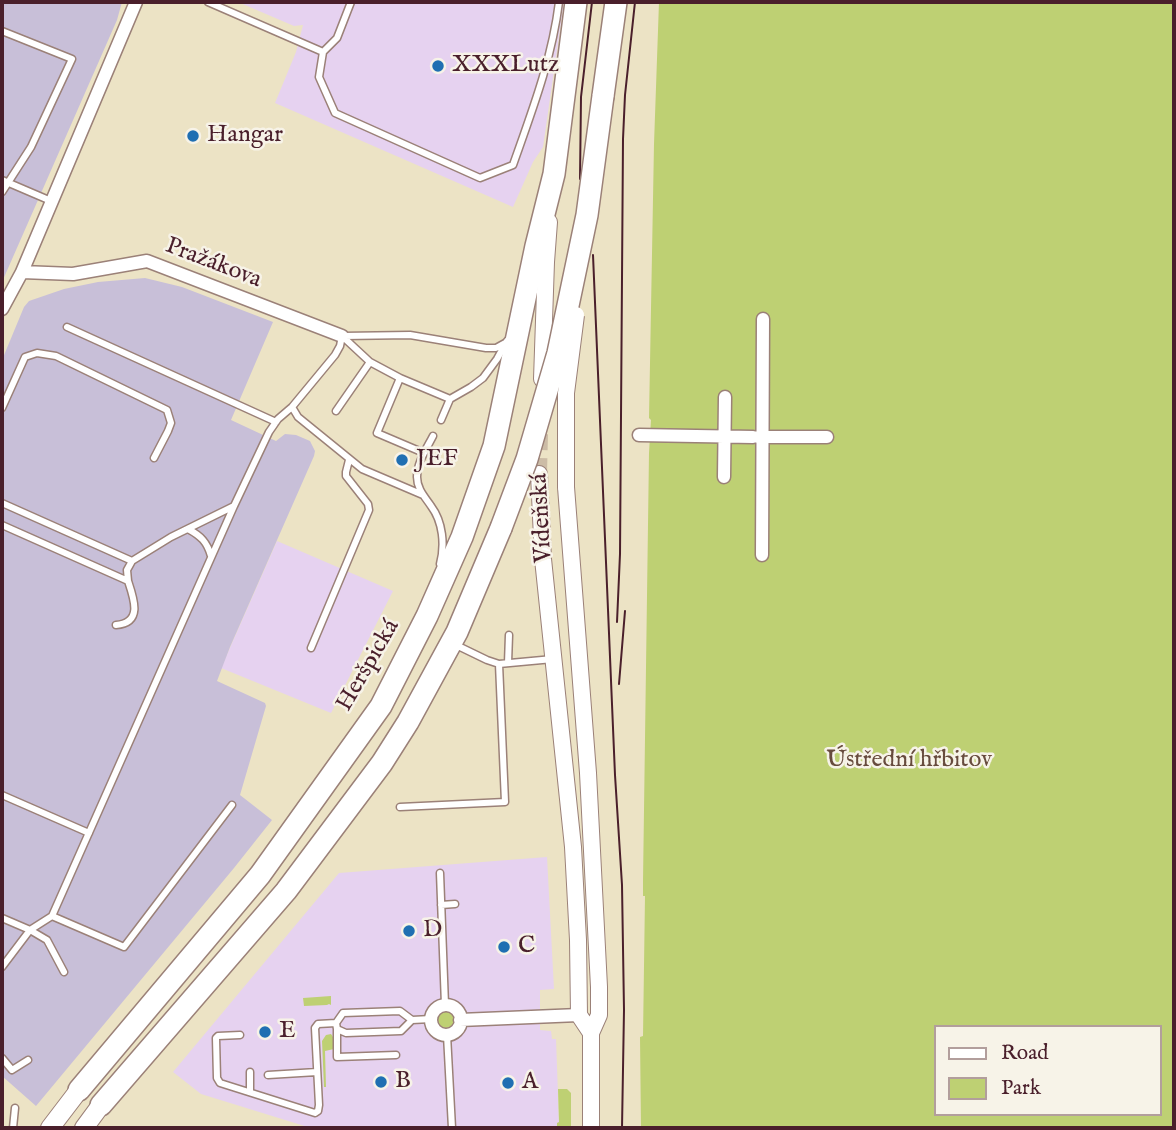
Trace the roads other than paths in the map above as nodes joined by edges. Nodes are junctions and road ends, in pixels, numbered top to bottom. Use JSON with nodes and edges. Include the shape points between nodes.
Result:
{"nodes":[{"id":1,"x":136,"y":2,"type":"edge"},
{"id":2,"x":208,"y":2,"type":"edge"},
{"id":3,"x":351,"y":2,"type":"edge"},
{"id":4,"x":559,"y":2,"type":"edge"},
{"id":5,"x":576,"y":2,"type":"edge"},
{"id":6,"x":616,"y":2,"type":"edge"},
{"id":7,"x":2,"y":31,"type":"edge"},
{"id":8,"x":323,"y":52,"type":"junction"},
{"id":9,"x":554,"y":174,"type":"junction"},
{"id":10,"x":5,"y":181,"type":"edge"},
{"id":11,"x":2,"y":192,"type":"edge"},
{"id":12,"x":52,"y":202,"type":"junction"},
{"id":13,"x":587,"y":215,"type":"junction"},
{"id":14,"x":536,"y":246,"type":"junction"},
{"id":15,"x":22,"y":272,"type":"junction"},
{"id":16,"x":521,"y":276,"type":"dead end"},
{"id":17,"x":3,"y":305,"type":"edge"},
{"id":18,"x":763,"y":318,"type":"dead end"},
{"id":19,"x":67,"y":327,"type":"dead end"},
{"id":20,"x":509,"y":334,"type":"dead end"},
{"id":21,"x":342,"y":336,"type":"junction"},
{"id":22,"x":506,"y":342,"type":"junction"},
{"id":23,"x":370,"y":362,"type":"junction"},
{"id":24,"x":400,"y":377,"type":"junction"},
{"id":25,"x":542,"y":379,"type":"dead end"},
{"id":26,"x":725,"y":397,"type":"dead end"},
{"id":27,"x":450,"y":399,"type":"junction"},
{"id":28,"x":292,"y":407,"type":"junction"},
{"id":29,"x":2,"y":408,"type":"edge"},
{"id":30,"x":336,"y":411,"type":"dead end"},
{"id":31,"x":441,"y":420,"type":"dead end"},
{"id":32,"x":276,"y":422,"type":"junction"},
{"id":33,"x":639,"y":435,"type":"dead end"},
{"id":34,"x":433,"y":436,"type":"dead end"},
{"id":35,"x":724,"y":437,"type":"junction"},
{"id":36,"x":758,"y":437,"type":"junction"},
{"id":37,"x":827,"y":438,"type":"dead end"},
{"id":38,"x":424,"y":453,"type":"junction"},
{"id":39,"x":154,"y":458,"type":"dead end"},
{"id":40,"x":349,"y":460,"type":"junction"},
{"id":41,"x":539,"y":474,"type":"tunnel mouth"},
{"id":42,"x":724,"y":477,"type":"dead end"},
{"id":43,"x":423,"y":495,"type":"junction"},
{"id":44,"x":2,"y":503,"type":"edge"},
{"id":45,"x":234,"y":506,"type":"junction"},
{"id":46,"x":2,"y":525,"type":"edge"},
{"id":47,"x":188,"y":529,"type":"junction"},
{"id":48,"x":762,"y":555,"type":"dead end"},
{"id":49,"x":211,"y":556,"type":"junction"},
{"id":50,"x":132,"y":561,"type":"junction"},
{"id":51,"x":437,"y":575,"type":"dead end"},
{"id":52,"x":128,"y":581,"type":"junction"},
{"id":53,"x":431,"y":588,"type":"dead end"},
{"id":54,"x":427,"y":616,"type":"junction"},
{"id":55,"x":116,"y":625,"type":"dead end"},
{"id":56,"x":509,"y":635,"type":"dead end"},
{"id":57,"x":452,"y":642,"type":"junction"},
{"id":58,"x":311,"y":648,"type":"dead end"},
{"id":59,"x":554,"y":659,"type":"junction"},
{"id":60,"x":508,"y":663,"type":"junction"},
{"id":61,"x":499,"y":664,"type":"junction"},
{"id":62,"x":2,"y":794,"type":"edge"},
{"id":63,"x":232,"y":805,"type":"dead end"},
{"id":64,"x":400,"y":807,"type":"dead end"},
{"id":65,"x":89,"y":833,"type":"junction"},
{"id":66,"x":440,"y":873,"type":"dead end"},
{"id":67,"x":455,"y":904,"type":"dead end"},
{"id":68,"x":441,"y":905,"type":"junction"},
{"id":69,"x":52,"y":916,"type":"junction"},
{"id":70,"x":2,"y":918,"type":"edge"},
{"id":71,"x":30,"y":930,"type":"junction"},
{"id":72,"x":2,"y":967,"type":"edge"},
{"id":73,"x":64,"y":972,"type":"dead end"},
{"id":74,"x":445,"y":1005,"type":"junction"},
{"id":75,"x":579,"y":1015,"type":"junction"},
{"id":76,"x":431,"y":1019,"type":"junction"},
{"id":77,"x":412,"y":1020,"type":"junction"},
{"id":78,"x":460,"y":1020,"type":"junction"},
{"id":79,"x":336,"y":1026,"type":"junction"},
{"id":80,"x":591,"y":1033,"type":"junction"},
{"id":81,"x":240,"y":1035,"type":"dead end"},
{"id":82,"x":447,"y":1035,"type":"junction"},
{"id":83,"x":396,"y":1055,"type":"dead end"},
{"id":84,"x":2,"y":1058,"type":"edge"},
{"id":85,"x":28,"y":1060,"type":"dead end"},
{"id":86,"x":250,"y":1072,"type":"dead end"},
{"id":87,"x":317,"y":1072,"type":"junction"},
{"id":88,"x":268,"y":1075,"type":"dead end"},
{"id":89,"x":250,"y":1092,"type":"junction"},
{"id":90,"x":74,"y":1096,"type":"junction"},
{"id":91,"x":101,"y":1105,"type":"junction"},
{"id":92,"x":15,"y":1108,"type":"dead end"},
{"id":93,"x":13,"y":1128,"type":"edge"},
{"id":94,"x":50,"y":1128,"type":"edge"},
{"id":95,"x":58,"y":1128,"type":"edge"},
{"id":96,"x":84,"y":1128,"type":"edge"},
{"id":97,"x":92,"y":1128,"type":"edge"},
{"id":98,"x":452,"y":1128,"type":"edge"},
{"id":99,"x":591,"y":1128,"type":"edge"}],
"edges":[{"from":1,"to":12,"type":"street"},
{"from":2,"to":8,"type":"lane"},
{"from":3,"to":8,"type":"lane","via":[[337,38]]},
{"from":4,"to":8,"type":"lane","via":[[543,81],[513,165],[480,178],[335,113],[319,77]]},
{"from":5,"to":9,"type":"highway"},
{"from":6,"to":13,"type":"highway","name":"Vídeňská","bridge":true},
{"from":7,"to":10,"type":"lane","via":[[72,59],[31,146]]},
{"from":9,"to":14,"type":"highway","name":"Heršpická"},
{"from":9,"to":25,"type":"main road"},
{"from":10,"to":11,"type":"lane"},
{"from":10,"to":12,"type":"lane"},
{"from":12,"to":15,"type":"street"},
{"from":13,"to":57,"type":"highway","bridge":true,"via":[[558,352],[527,459]]},
{"from":13,"to":80,"type":"main road","name":"Vídeňská","bridge":true,"via":[[566,393],[566,487],[596,902],[599,1014]]},
{"from":14,"to":16,"type":"lane"},
{"from":14,"to":54,"type":"highway","name":"Heršpická","via":[[494,446],[462,537]]},
{"from":15,"to":17,"type":"street"},
{"from":15,"to":21,"type":"street","name":"Pražákova","via":[[73,274],[148,261]]},
{"from":18,"to":36,"type":"street"},
{"from":19,"to":32,"type":"lane"},
{"from":20,"to":22,"type":"lane"},
{"from":21,"to":22,"type":"lane","via":[[410,335],[486,348]]},
{"from":21,"to":23,"type":"lane"},
{"from":21,"to":28,"type":"lane","via":[[335,355]]},
{"from":22,"to":27,"type":"lane","via":[[483,377]]},
{"from":23,"to":24,"type":"lane"},
{"from":23,"to":30,"type":"lane"},
{"from":24,"to":27,"type":"lane"},
{"from":24,"to":38,"type":"lane","via":[[377,433]]},
{"from":26,"to":35,"type":"street"},
{"from":27,"to":31,"type":"lane"},
{"from":28,"to":32,"type":"lane"},
{"from":28,"to":40,"type":"lane"},
{"from":29,"to":39,"type":"lane","via":[[24,357],[37,353],[56,356],[167,410],[168,431]]},
{"from":32,"to":45,"type":"lane"},
{"from":33,"to":35,"type":"street"},
{"from":34,"to":38,"type":"lane"},
{"from":35,"to":36,"type":"street"},
{"from":35,"to":42,"type":"street"},
{"from":36,"to":37,"type":"street"},
{"from":36,"to":48,"type":"street"},
{"from":38,"to":43,"type":"lane","via":[[417,477]]},
{"from":40,"to":43,"type":"lane"},
{"from":40,"to":58,"type":"lane","via":[[346,476],[369,510]]},
{"from":41,"to":59,"type":"main road","name":"Vídeňská"},
{"from":43,"to":51,"type":"lane","via":[[442,534]]},
{"from":44,"to":50,"type":"lane"},
{"from":45,"to":47,"type":"lane"},
{"from":45,"to":49,"type":"lane"},
{"from":46,"to":52,"type":"lane"},
{"from":47,"to":49,"type":"lane","via":[[207,544]]},
{"from":47,"to":50,"type":"lane"},
{"from":49,"to":65,"type":"lane"},
{"from":50,"to":52,"type":"lane"},
{"from":52,"to":55,"type":"lane","via":[[134,610],[127,623]]},
{"from":53,"to":54,"type":"lane"},
{"from":54,"to":90,"type":"highway","name":"Heršpická","via":[[381,706],[260,875]]},
{"from":56,"to":60,"type":"lane"},
{"from":57,"to":61,"type":"lane"},
{"from":57,"to":91,"type":"highway","via":[[382,763],[286,891]]},
{"from":59,"to":60,"type":"lane"},
{"from":59,"to":75,"type":"main road","name":"Vídeňská","via":[[573,848]]},
{"from":60,"to":61,"type":"lane"},
{"from":61,"to":64,"type":"lane","via":[[505,802]]},
{"from":62,"to":65,"type":"lane"},
{"from":63,"to":69,"type":"lane","via":[[124,947]]},
{"from":65,"to":69,"type":"lane"},
{"from":66,"to":68,"type":"lane"},
{"from":67,"to":68,"type":"lane"},
{"from":68,"to":74,"type":"lane"},
{"from":69,"to":71,"type":"lane"},
{"from":70,"to":71,"type":"lane"},
{"from":71,"to":72,"type":"lane"},
{"from":71,"to":73,"type":"lane","via":[[47,940]]},
{"from":74,"to":76,"type":"street","via":[[437,1008]]},
{"from":74,"to":78,"type":"street","via":[[454,1008]]},
{"from":75,"to":78,"type":"street"},
{"from":75,"to":80,"type":"main road"},
{"from":76,"to":77,"type":"lane"},
{"from":76,"to":82,"type":"street","via":[[434,1029]]},
{"from":77,"to":79,"type":"lane","via":[[401,1031],[346,1033]]},
{"from":77,"to":79,"type":"lane","via":[[400,1011],[343,1013]]},
{"from":78,"to":82,"type":"street","via":[[455,1032]]},
{"from":79,"to":83,"type":"lane","via":[[337,1056]]},
{"from":79,"to":87,"type":"lane","via":[[318,1024],[315,1028]]},
{"from":80,"to":99,"type":"main road","name":"Vídeňská"},
{"from":81,"to":89,"type":"lane","via":[[216,1038],[217,1077],[220,1083]]},
{"from":82,"to":98,"type":"lane"},
{"from":84,"to":85,"type":"lane","via":[[12,1070]]},
{"from":86,"to":89,"type":"lane"},
{"from":87,"to":88,"type":"lane"},
{"from":87,"to":89,"type":"lane","via":[[319,1105],[314,1113]]},
{"from":90,"to":94,"type":"main road","name":"Heršpická"},
{"from":90,"to":95,"type":"main road","name":"Heršpická"},
{"from":91,"to":96,"type":"main road"},
{"from":91,"to":97,"type":"main road"},
{"from":92,"to":93,"type":"lane"}]}
